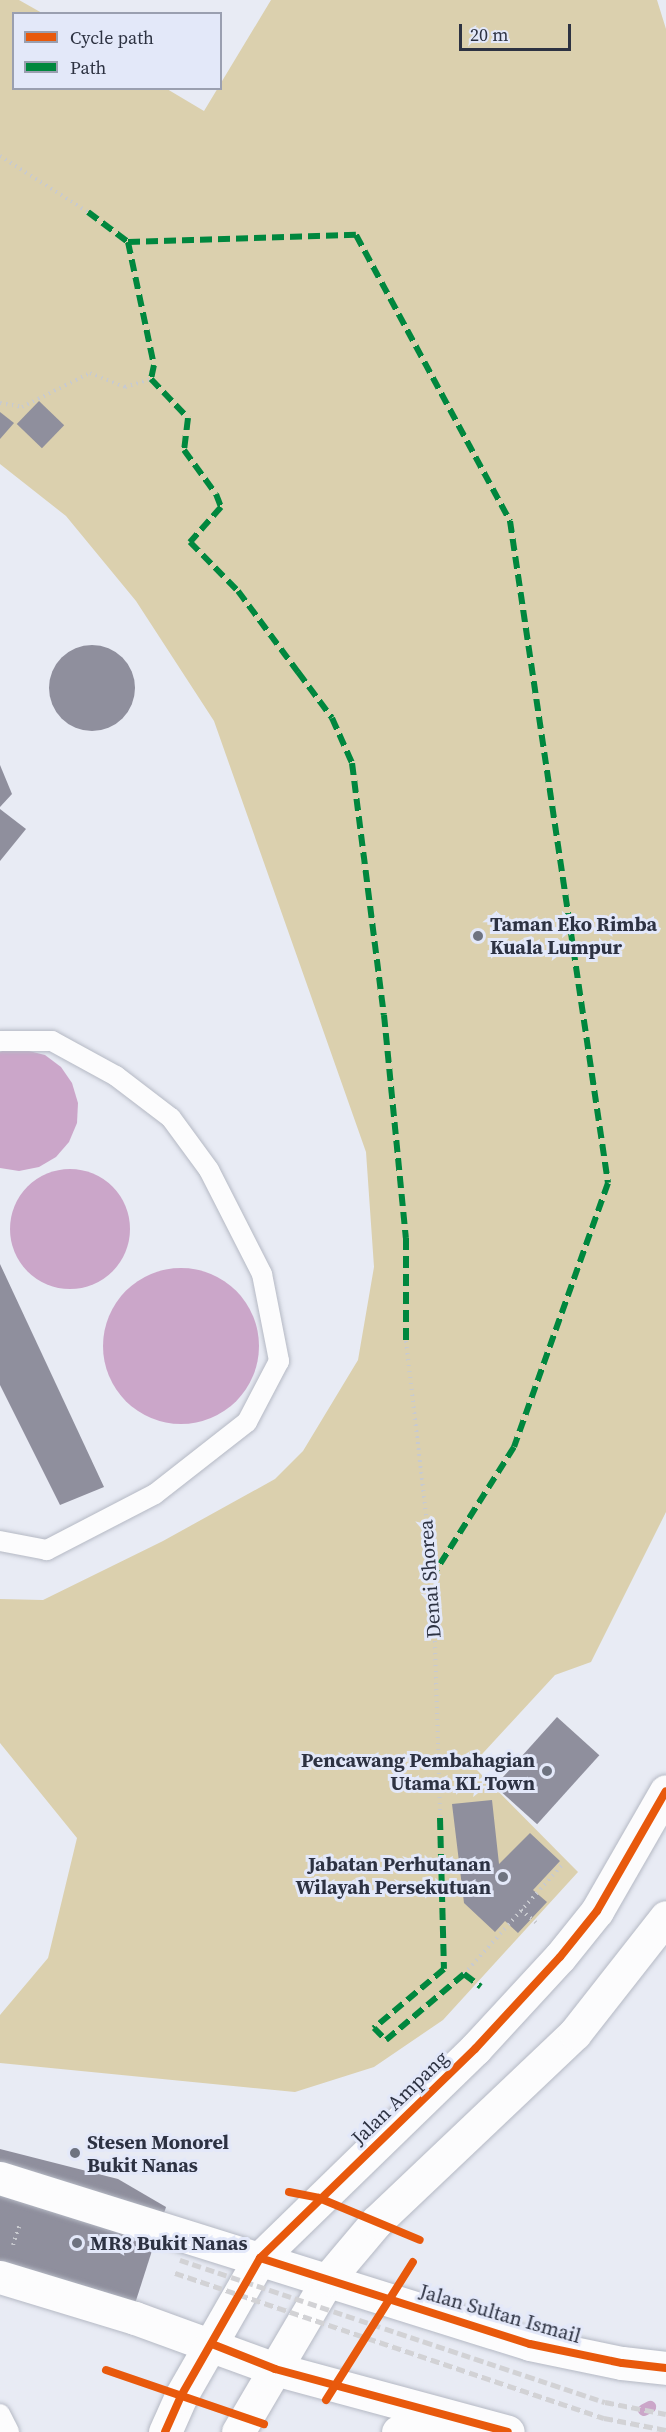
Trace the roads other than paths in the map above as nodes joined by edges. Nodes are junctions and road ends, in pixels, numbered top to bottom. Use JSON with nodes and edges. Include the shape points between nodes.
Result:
{"nodes":[{"id":1,"x":0,"y":1041,"type":"edge"},
{"id":2,"x":0,"y":1541,"type":"edge"},
{"id":3,"x":666,"y":1791,"type":"edge"},
{"id":4,"x":666,"y":1917,"type":"edge"},
{"id":5,"x":0,"y":2178,"type":"edge"},
{"id":6,"x":260,"y":2258,"type":"junction"},
{"id":7,"x":0,"y":2277,"type":"edge"},
{"id":8,"x":328,"y":2279,"type":"junction"},
{"id":9,"x":212,"y":2344,"type":"junction"},
{"id":10,"x":666,"y":2368,"type":"edge"},
{"id":11,"x":275,"y":2369,"type":"junction"},
{"id":12,"x":0,"y":2414,"type":"edge"},
{"id":13,"x":475,"y":2426,"type":"junction"},
{"id":14,"x":9,"y":2432,"type":"edge"},
{"id":15,"x":165,"y":2432,"type":"edge"},
{"id":16,"x":238,"y":2432,"type":"edge"},
{"id":17,"x":398,"y":2432,"type":"edge"},
{"id":18,"x":508,"y":2432,"type":"edge"}],
"edges":[{"from":1,"to":2,"type":"lane","via":[[52,1041],[116,1076],[171,1118],[209,1170],[262,1274],[279,1361],[247,1422],[155,1494],[47,1550]]},
{"from":3,"to":6,"type":"main road","name":"Jalan Ampang","via":[[597,1911],[560,1956],[475,2049]]},
{"from":4,"to":8,"type":"main road","via":[[575,2033],[376,2222]]},
{"from":5,"to":6,"type":"main road","name":"Jalan Sultan Ismail"},
{"from":6,"to":8,"type":"main road","name":"Jalan Sultan Ismail"},
{"from":6,"to":9,"type":"main road","name":"Jalan Ampang"},
{"from":7,"to":9,"type":"main road"},
{"from":8,"to":10,"type":"main road","name":"Jalan Sultan Ismail","via":[[530,2344]]},
{"from":8,"to":11,"type":"main road"},
{"from":9,"to":11,"type":"main road"},
{"from":9,"to":15,"type":"main road","name":"Jalan Ampang"},
{"from":11,"to":13,"type":"main road"},
{"from":11,"to":16,"type":"main road"},
{"from":12,"to":14,"type":"lane"},
{"from":13,"to":17,"type":"main road"},
{"from":13,"to":18,"type":"main road"}]}
